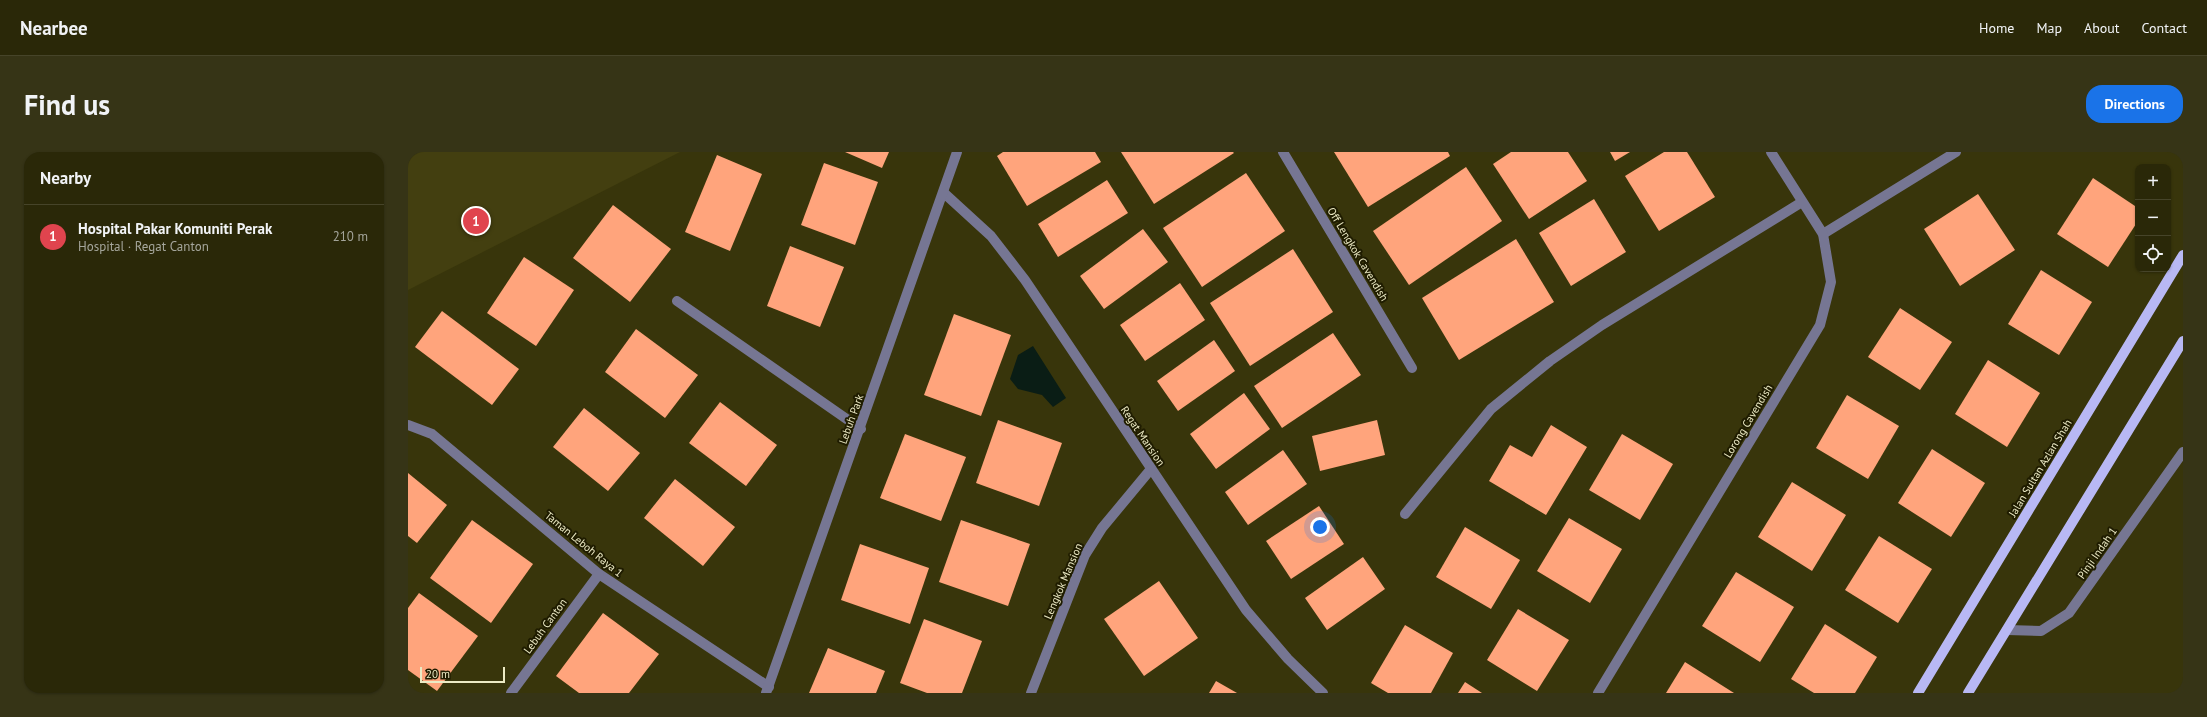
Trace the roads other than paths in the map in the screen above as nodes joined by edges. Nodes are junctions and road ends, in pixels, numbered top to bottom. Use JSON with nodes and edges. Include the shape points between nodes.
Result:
{"nodes":[{"id":1,"x":958,"y":152,"type":"edge"},
{"id":2,"x":1283,"y":152,"type":"edge"},
{"id":3,"x":1771,"y":152,"type":"edge"},
{"id":4,"x":1956,"y":152,"type":"edge"},
{"id":5,"x":944,"y":193,"type":"junction"},
{"id":6,"x":1802,"y":202,"type":"junction"},
{"id":7,"x":1822,"y":234,"type":"junction"},
{"id":8,"x":2183,"y":255,"type":"edge"},
{"id":9,"x":676,"y":301,"type":"dead end"},
{"id":10,"x":2183,"y":342,"type":"edge"},
{"id":11,"x":1412,"y":368,"type":"dead end"},
{"id":12,"x":409,"y":424,"type":"edge"},
{"id":13,"x":860,"y":429,"type":"junction"},
{"id":14,"x":2183,"y":452,"type":"edge"},
{"id":15,"x":1150,"y":469,"type":"junction"},
{"id":16,"x":1405,"y":514,"type":"dead end"},
{"id":17,"x":599,"y":574,"type":"junction"},
{"id":18,"x":2007,"y":630,"type":"junction"},
{"id":19,"x":767,"y":690,"type":"edge"},
{"id":20,"x":511,"y":693,"type":"edge"},
{"id":21,"x":1031,"y":693,"type":"edge"},
{"id":22,"x":1323,"y":693,"type":"edge"},
{"id":23,"x":1598,"y":693,"type":"edge"},
{"id":24,"x":1918,"y":693,"type":"edge"},
{"id":25,"x":1968,"y":693,"type":"edge"}],
"edges":[{"from":1,"to":5,"type":"street","name":"Lebuh Park"},
{"from":2,"to":11,"type":"street","name":"Off Lengkok Cavendish"},
{"from":3,"to":6,"type":"street","name":"Lorong Cavendish"},
{"from":4,"to":7,"type":"street"},
{"from":5,"to":13,"type":"street","name":"Lebuh Park"},
{"from":5,"to":15,"type":"street","name":"Regat Mansion","via":[[991,236],[1026,280]]},
{"from":6,"to":7,"type":"street","name":"Lorong Cavendish"},
{"from":6,"to":16,"type":"street","via":[[1602,325],[1550,361],[1491,409]]},
{"from":7,"to":23,"type":"street","name":"Lorong Cavendish","via":[[1831,282],[1820,325]]},
{"from":8,"to":24,"type":"main road","name":"Jalan Sultan Azlan Shah"},
{"from":9,"to":13,"type":"street"},
{"from":10,"to":18,"type":"main road"},
{"from":12,"to":17,"type":"street","name":"Taman Leboh Raya 1","via":[[432,434]]},
{"from":13,"to":19,"type":"street","name":"Lebuh Park"},
{"from":14,"to":18,"type":"street","name":"Pinji Indah 1","via":[[2069,614],[2041,631]]},
{"from":15,"to":21,"type":"street","name":"Lengkok Mansion","via":[[1102,528],[1085,555]]},
{"from":15,"to":22,"type":"street","name":"Regat Mansion","via":[[1246,610],[1288,659]]},
{"from":17,"to":19,"type":"street","name":"Taman Leboh Raya 1"},
{"from":17,"to":20,"type":"street","name":"Lebuh Canton"},
{"from":18,"to":25,"type":"main road"}]}
